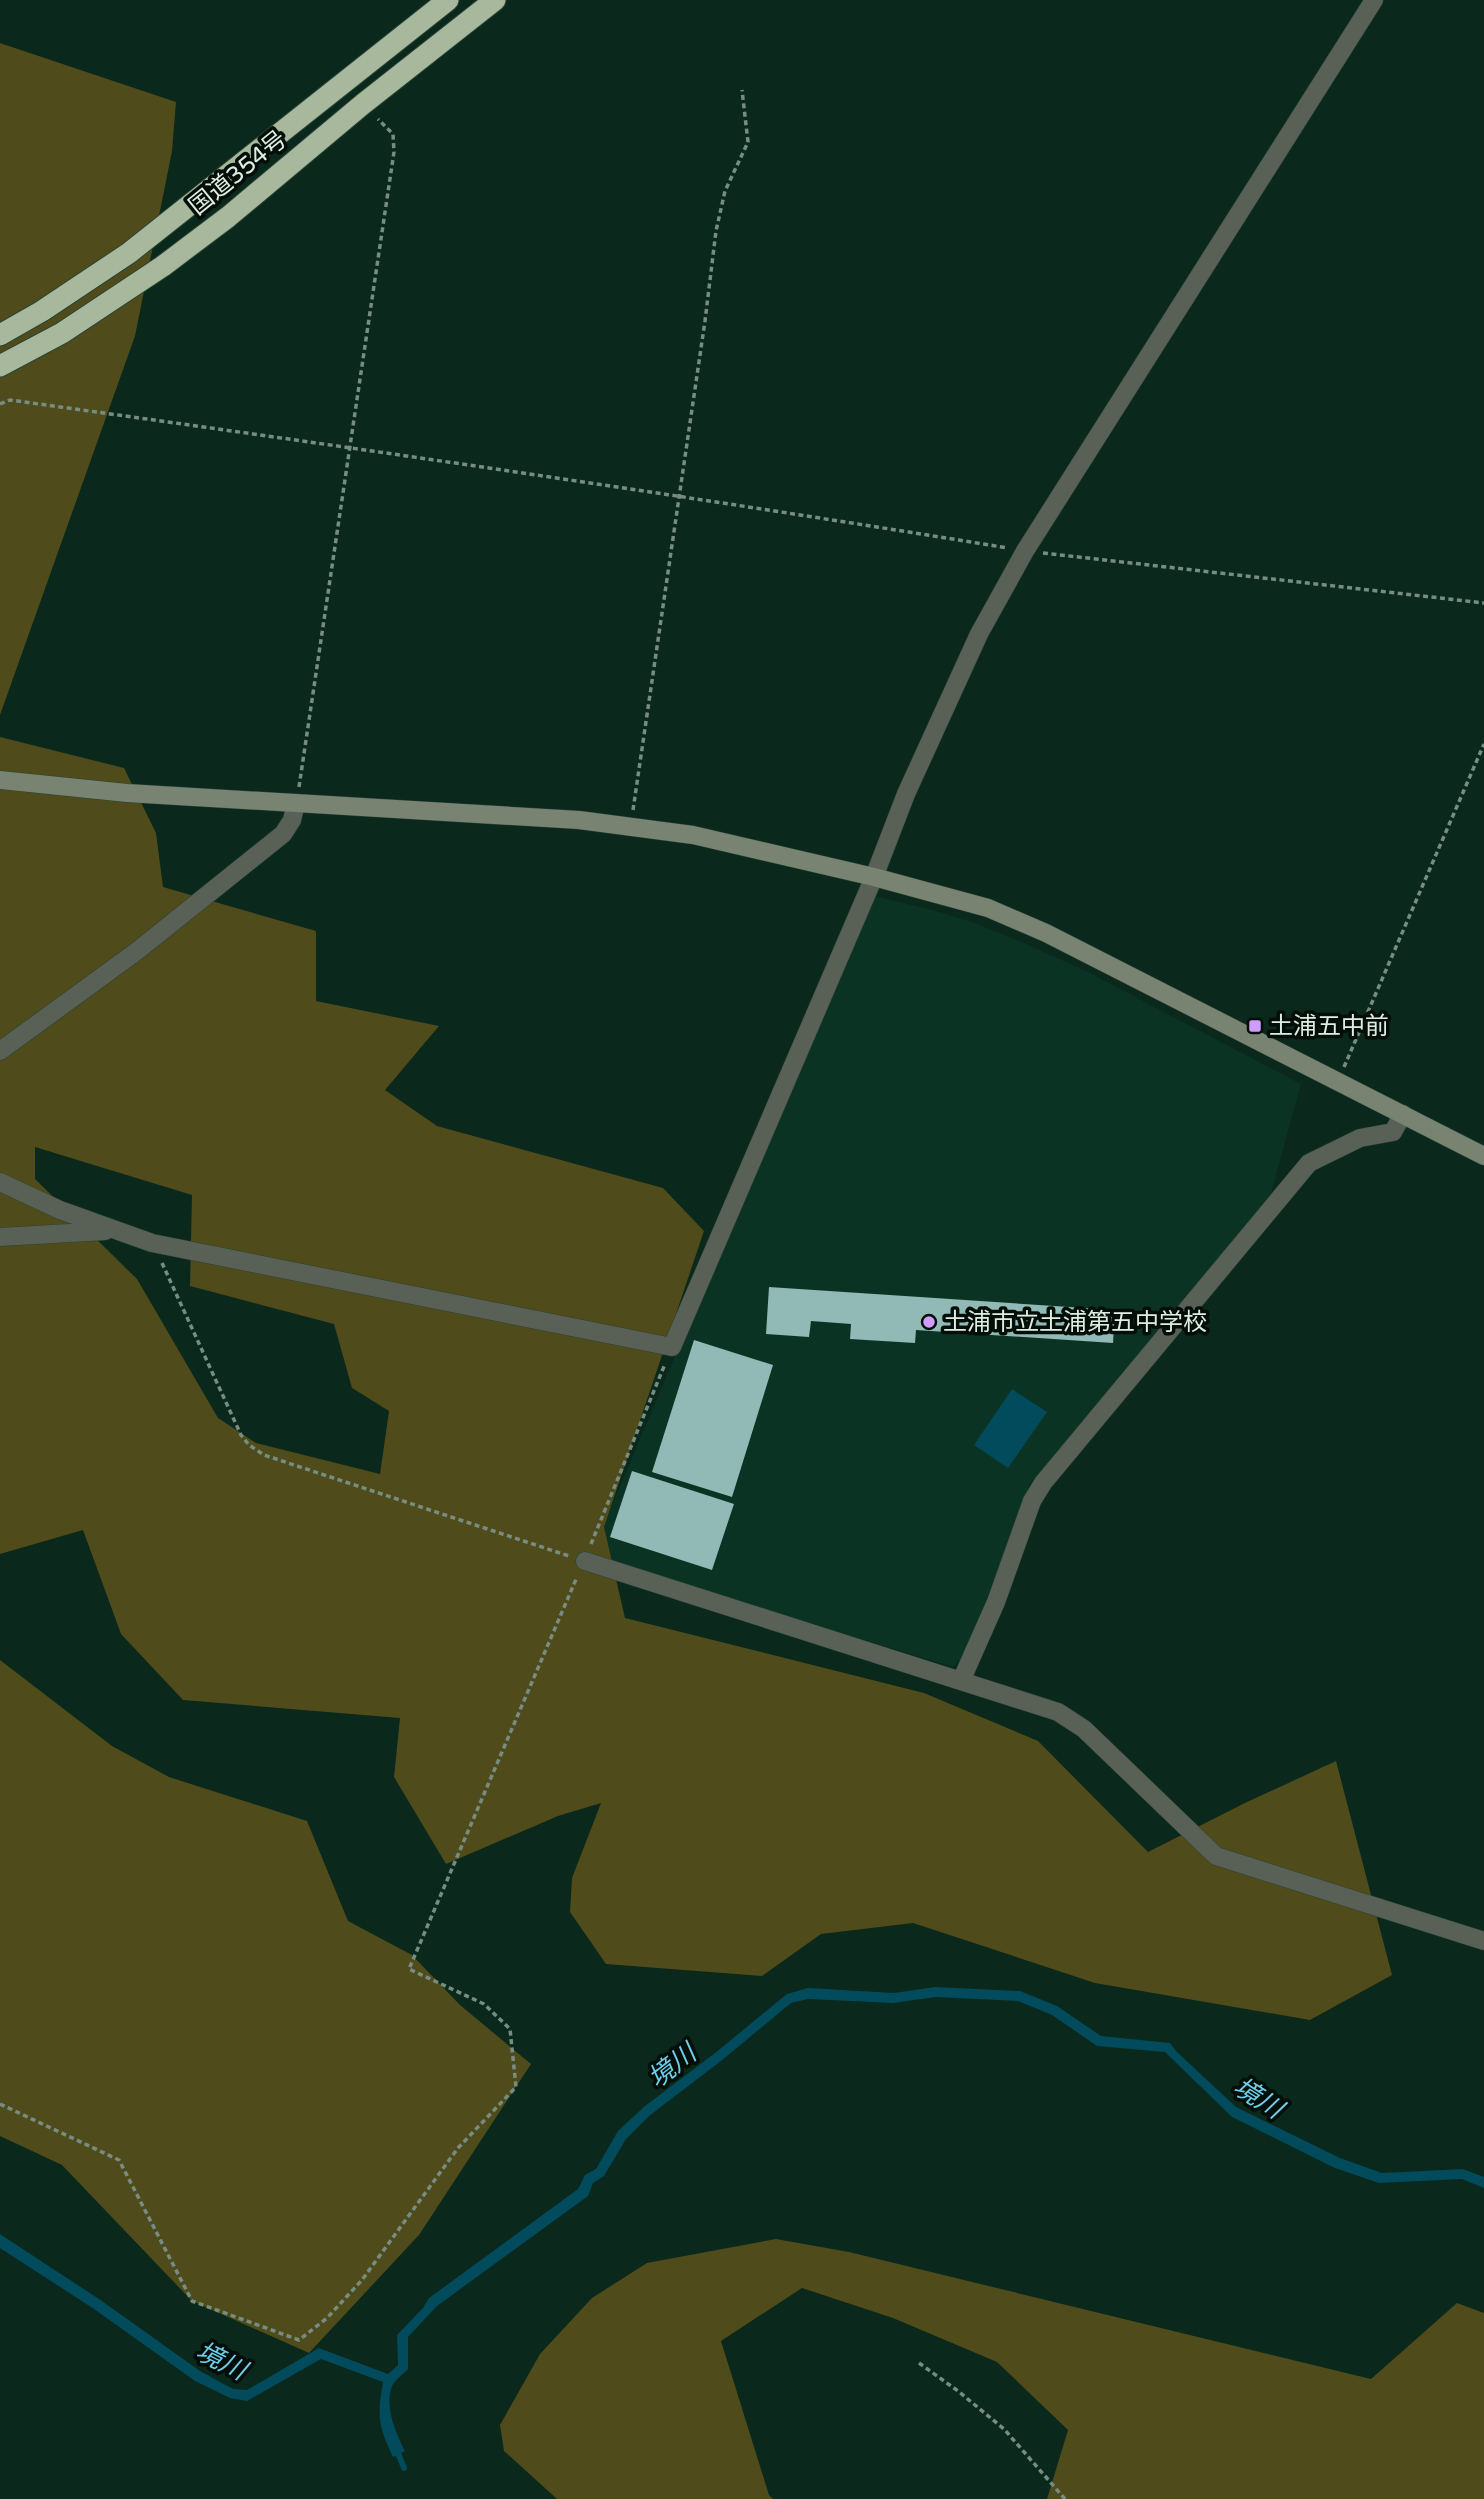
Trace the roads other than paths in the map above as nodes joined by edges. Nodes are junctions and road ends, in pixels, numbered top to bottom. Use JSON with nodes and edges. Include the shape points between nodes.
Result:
{"nodes":[{"id":1,"x":448,"y":0,"type":"edge"},
{"id":2,"x":495,"y":0,"type":"edge"},
{"id":3,"x":1374,"y":0,"type":"edge"},
{"id":4,"x":0,"y":335,"type":"edge"},
{"id":5,"x":0,"y":366,"type":"edge"},
{"id":6,"x":0,"y":780,"type":"edge"},
{"id":7,"x":296,"y":803,"type":"junction"},
{"id":8,"x":874,"y":877,"type":"junction"},
{"id":9,"x":0,"y":1051,"type":"edge"},
{"id":10,"x":1403,"y":1114,"type":"junction"},
{"id":11,"x":1484,"y":1156,"type":"edge"},
{"id":12,"x":0,"y":1182,"type":"edge"},
{"id":13,"x":116,"y":1230,"type":"junction"},
{"id":14,"x":0,"y":1237,"type":"edge"},
{"id":15,"x":584,"y":1561,"type":"road end"},
{"id":16,"x":961,"y":1681,"type":"junction"},
{"id":17,"x":1484,"y":1941,"type":"edge"}],
"edges":[{"from":1,"to":4,"type":"highway","name":"国道354号","via":[[129,253]]},
{"from":2,"to":5,"type":"highway","name":"国道354号","via":[[163,266],[62,333]]},
{"from":3,"to":8,"type":"street","via":[[1025,551],[979,634],[906,794]]},
{"from":6,"to":7,"type":"street"},
{"from":7,"to":8,"type":"street","via":[[631,826],[693,835]]},
{"from":7,"to":9,"type":"street","via":[[282,834],[138,951]]},
{"from":8,"to":10,"type":"street","via":[[988,908],[1034,928]]},
{"from":8,"to":13,"type":"street","via":[[672,1347],[152,1243]]},
{"from":10,"to":11,"type":"street"},
{"from":10,"to":16,"type":"street","via":[[1393,1132],[1360,1138],[1309,1163],[1043,1483]]},
{"from":12,"to":13,"type":"street"},
{"from":13,"to":14,"type":"street"},
{"from":15,"to":16,"type":"street"},
{"from":16,"to":17,"type":"street","via":[[1058,1712],[1084,1729],[1216,1856]]}]}
